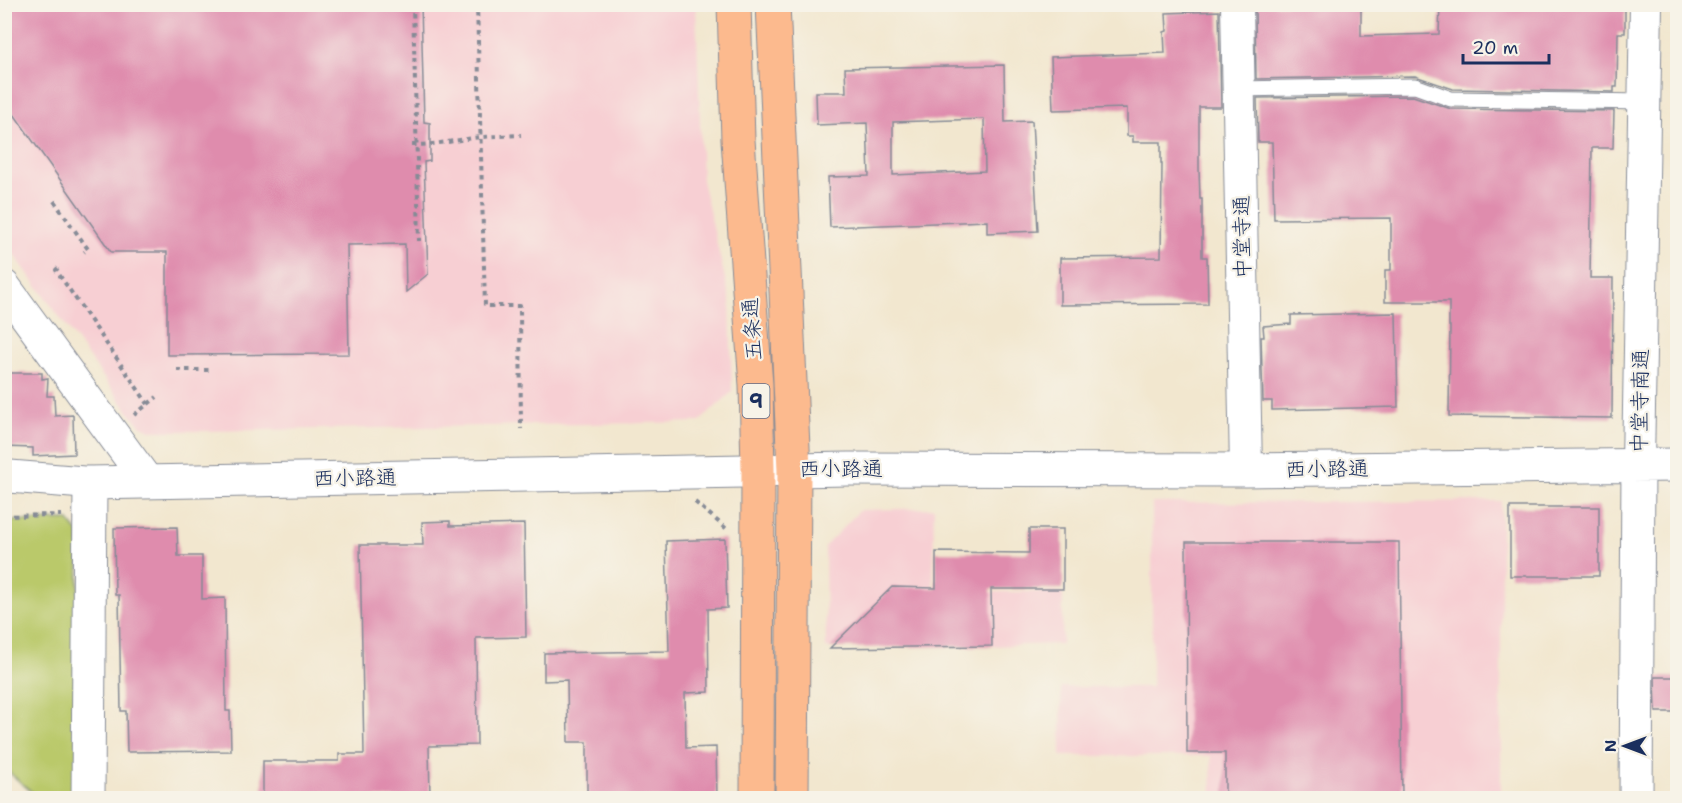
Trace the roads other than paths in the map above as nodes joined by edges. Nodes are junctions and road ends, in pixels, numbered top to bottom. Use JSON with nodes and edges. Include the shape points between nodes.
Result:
{"nodes":[{"id":1,"x":734,"y":4,"type":"edge"},
{"id":2,"x":773,"y":4,"type":"edge"},
{"id":3,"x":1237,"y":4,"type":"edge"},
{"id":4,"x":1646,"y":4,"type":"edge"},
{"id":5,"x":1239,"y":89,"type":"junction"},
{"id":6,"x":1644,"y":102,"type":"junction"},
{"id":7,"x":4,"y":286,"type":"edge"},
{"id":8,"x":1638,"y":465,"type":"junction"},
{"id":9,"x":1677,"y":465,"type":"edge"},
{"id":10,"x":758,"y":470,"type":"junction"},
{"id":11,"x":794,"y":470,"type":"junction"},
{"id":12,"x":1246,"y":470,"type":"junction"},
{"id":13,"x":4,"y":476,"type":"edge"},
{"id":14,"x":147,"y":481,"type":"junction"},
{"id":15,"x":90,"y":498,"type":"junction"},
{"id":16,"x":88,"y":798,"type":"edge"},
{"id":17,"x":757,"y":798,"type":"edge"},
{"id":18,"x":792,"y":798,"type":"edge"},
{"id":19,"x":1636,"y":798,"type":"edge"}],
"edges":[{"from":1,"to":10,"type":"highway","name":"五条通","number":"9","via":[[738,140],[756,385]]},
{"from":2,"to":11,"type":"highway","name":"五条通","number":"9"},
{"from":3,"to":5,"type":"street","name":"中堂寺通"},
{"from":4,"to":6,"type":"street","name":"中堂寺南通"},
{"from":5,"to":6,"type":"lane","via":[[1414,86],[1451,99]]},
{"from":5,"to":12,"type":"street","name":"中堂寺通"},
{"from":6,"to":8,"type":"street","name":"中堂寺南通"},
{"from":7,"to":14,"type":"street"},
{"from":8,"to":9,"type":"street","name":"西小路通"},
{"from":8,"to":12,"type":"street","name":"西小路通"},
{"from":8,"to":19,"type":"street","name":"中堂寺南通"},
{"from":10,"to":11,"type":"street","name":"西小路通"},
{"from":10,"to":14,"type":"street","name":"西小路通"},
{"from":10,"to":17,"type":"highway","name":"五条通","number":"9"},
{"from":11,"to":12,"type":"street","name":"西小路通"},
{"from":11,"to":18,"type":"highway","name":"五条通","number":"9"},
{"from":13,"to":15,"type":"street","name":"西小路通"},
{"from":14,"to":15,"type":"street","name":"西小路通"},
{"from":15,"to":16,"type":"street"}]}
